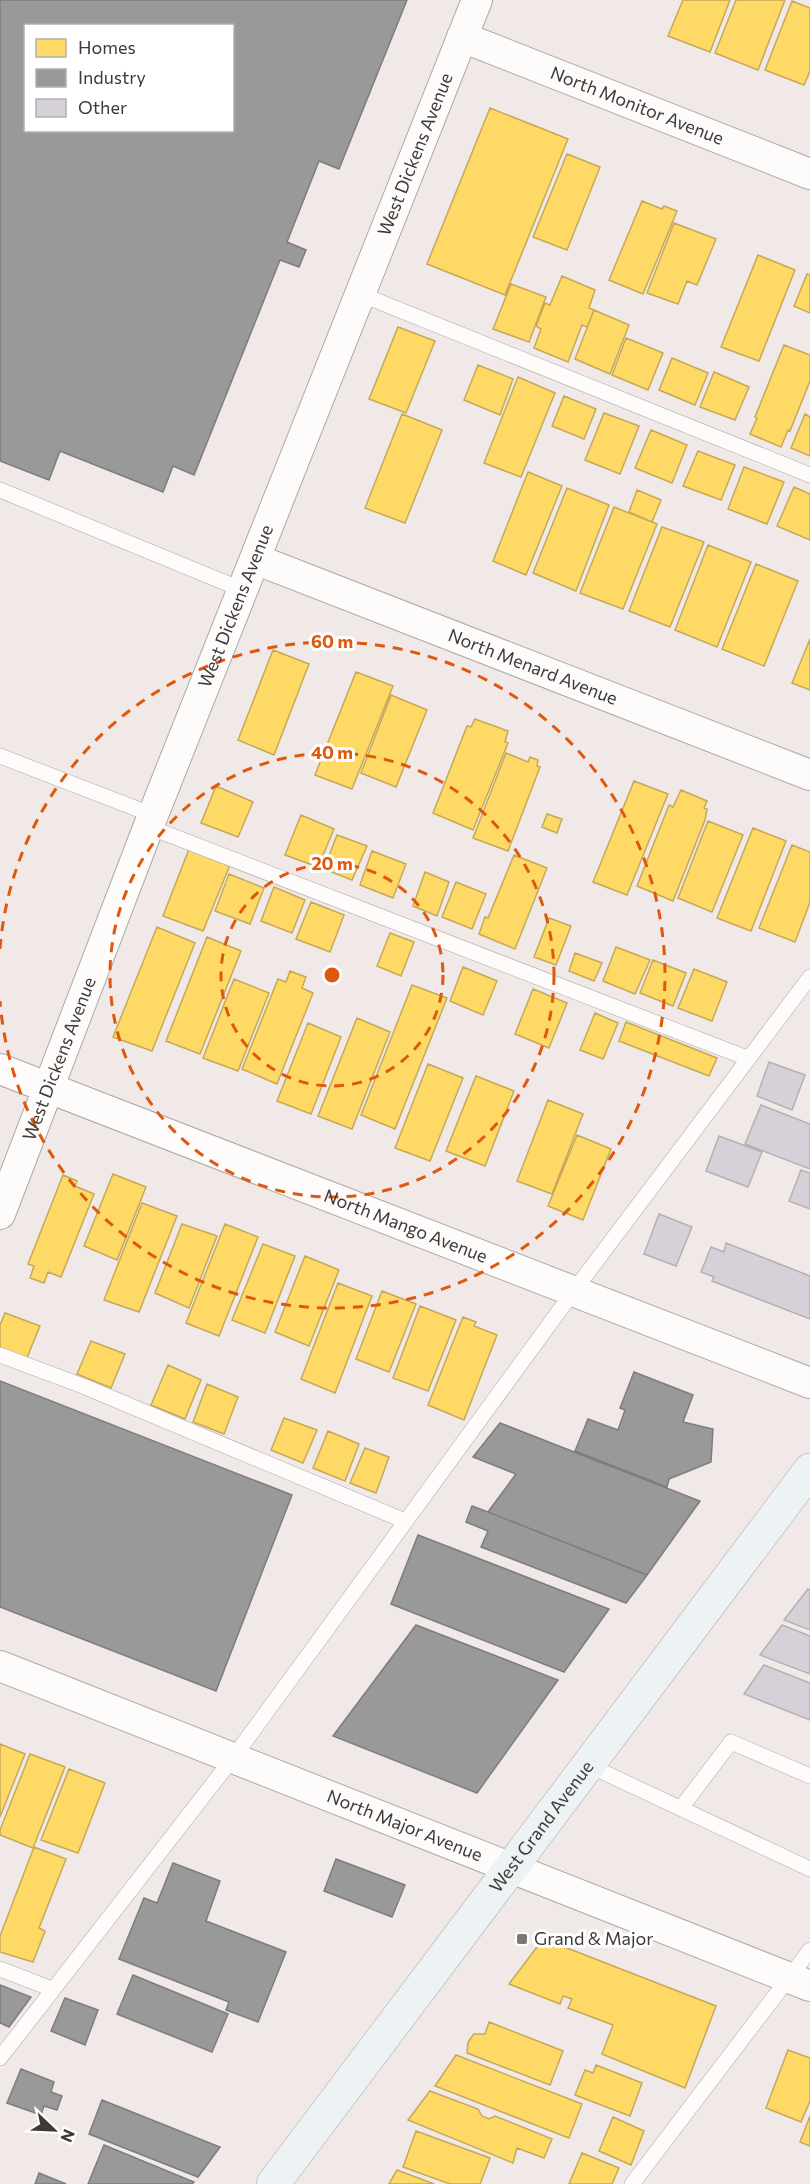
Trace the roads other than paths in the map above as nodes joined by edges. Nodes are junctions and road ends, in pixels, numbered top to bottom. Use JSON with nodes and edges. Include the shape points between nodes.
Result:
{"nodes":[{"id":1,"x":477,"y":0,"type":"edge"},
{"id":2,"x":462,"y":38,"type":"junction"},
{"id":3,"x":810,"y":174,"type":"edge"},
{"id":4,"x":360,"y":294,"type":"junction"},
{"id":5,"x":810,"y":475,"type":"edge"},
{"id":6,"x":0,"y":490,"type":"edge"},
{"id":7,"x":255,"y":559,"type":"junction"},
{"id":8,"x":243,"y":590,"type":"junction"},
{"id":9,"x":0,"y":756,"type":"edge"},
{"id":10,"x":810,"y":775,"type":"edge"},
{"id":11,"x":151,"y":821,"type":"junction"},
{"id":12,"x":810,"y":977,"type":"edge"},
{"id":13,"x":747,"y":1058,"type":"junction"},
{"id":14,"x":0,"y":1070,"type":"edge"},
{"id":15,"x":49,"y":1088,"type":"junction"},
{"id":16,"x":0,"y":1214,"type":"edge"},
{"id":17,"x":573,"y":1292,"type":"junction"},
{"id":18,"x":0,"y":1355,"type":"edge"},
{"id":19,"x":810,"y":1383,"type":"edge"},
{"id":20,"x":810,"y":1470,"type":"edge"},
{"id":21,"x":405,"y":1521,"type":"junction"},
{"id":22,"x":0,"y":1666,"type":"edge"},
{"id":23,"x":233,"y":1758,"type":"junction"},
{"id":24,"x":588,"y":1766,"type":"junction"},
{"id":25,"x":810,"y":1776,"type":"edge"},
{"id":26,"x":681,"y":1808,"type":"junction"},
{"id":27,"x":511,"y":1867,"type":"junction"},
{"id":28,"x":810,"y":1869,"type":"edge"},
{"id":29,"x":810,"y":1950,"type":"edge"},
{"id":30,"x":0,"y":1969,"type":"edge"},
{"id":31,"x":800,"y":1982,"type":"edge"},
{"id":32,"x":52,"y":1989,"type":"junction"},
{"id":33,"x":0,"y":2058,"type":"edge"},
{"id":34,"x":273,"y":2184,"type":"edge"},
{"id":35,"x":632,"y":2184,"type":"edge"}],
"edges":[{"from":1,"to":2,"type":"street","name":"West Dickens Avenue"},
{"from":2,"to":3,"type":"street","name":"North Monitor Avenue"},
{"from":2,"to":4,"type":"street","name":"West Dickens Avenue"},
{"from":4,"to":5,"type":"lane"},
{"from":4,"to":7,"type":"street","name":"West Dickens Avenue"},
{"from":6,"to":8,"type":"lane"},
{"from":7,"to":8,"type":"street","name":"West Dickens Avenue"},
{"from":7,"to":10,"type":"street","name":"North Menard Avenue"},
{"from":8,"to":11,"type":"street","name":"West Dickens Avenue"},
{"from":9,"to":11,"type":"lane"},
{"from":11,"to":13,"type":"lane"},
{"from":11,"to":15,"type":"street","name":"West Dickens Avenue"},
{"from":12,"to":13,"type":"lane"},
{"from":13,"to":17,"type":"lane"},
{"from":14,"to":15,"type":"street","name":"North Mango Avenue"},
{"from":15,"to":16,"type":"street","name":"West Dickens Avenue"},
{"from":15,"to":17,"type":"street","name":"North Mango Avenue"},
{"from":17,"to":19,"type":"street","name":"North Mango Avenue"},
{"from":17,"to":21,"type":"lane"},
{"from":18,"to":21,"type":"lane"},
{"from":20,"to":24,"type":"main road","name":"West Grand Avenue"},
{"from":21,"to":23,"type":"lane"},
{"from":22,"to":23,"type":"street","name":"North Major Avenue"},
{"from":23,"to":27,"type":"street","name":"North Major Avenue"},
{"from":23,"to":32,"type":"lane"},
{"from":24,"to":26,"type":"lane"},
{"from":24,"to":27,"type":"main road","name":"West Grand Avenue"},
{"from":25,"to":26,"type":"lane","via":[[731,1742]]},
{"from":26,"to":28,"type":"lane"},
{"from":27,"to":31,"type":"street","name":"North Major Avenue"},
{"from":27,"to":34,"type":"main road","name":"West Grand Avenue"},
{"from":29,"to":31,"type":"lane"},
{"from":30,"to":32,"type":"lane"},
{"from":31,"to":35,"type":"lane"},
{"from":32,"to":33,"type":"lane"}]}
